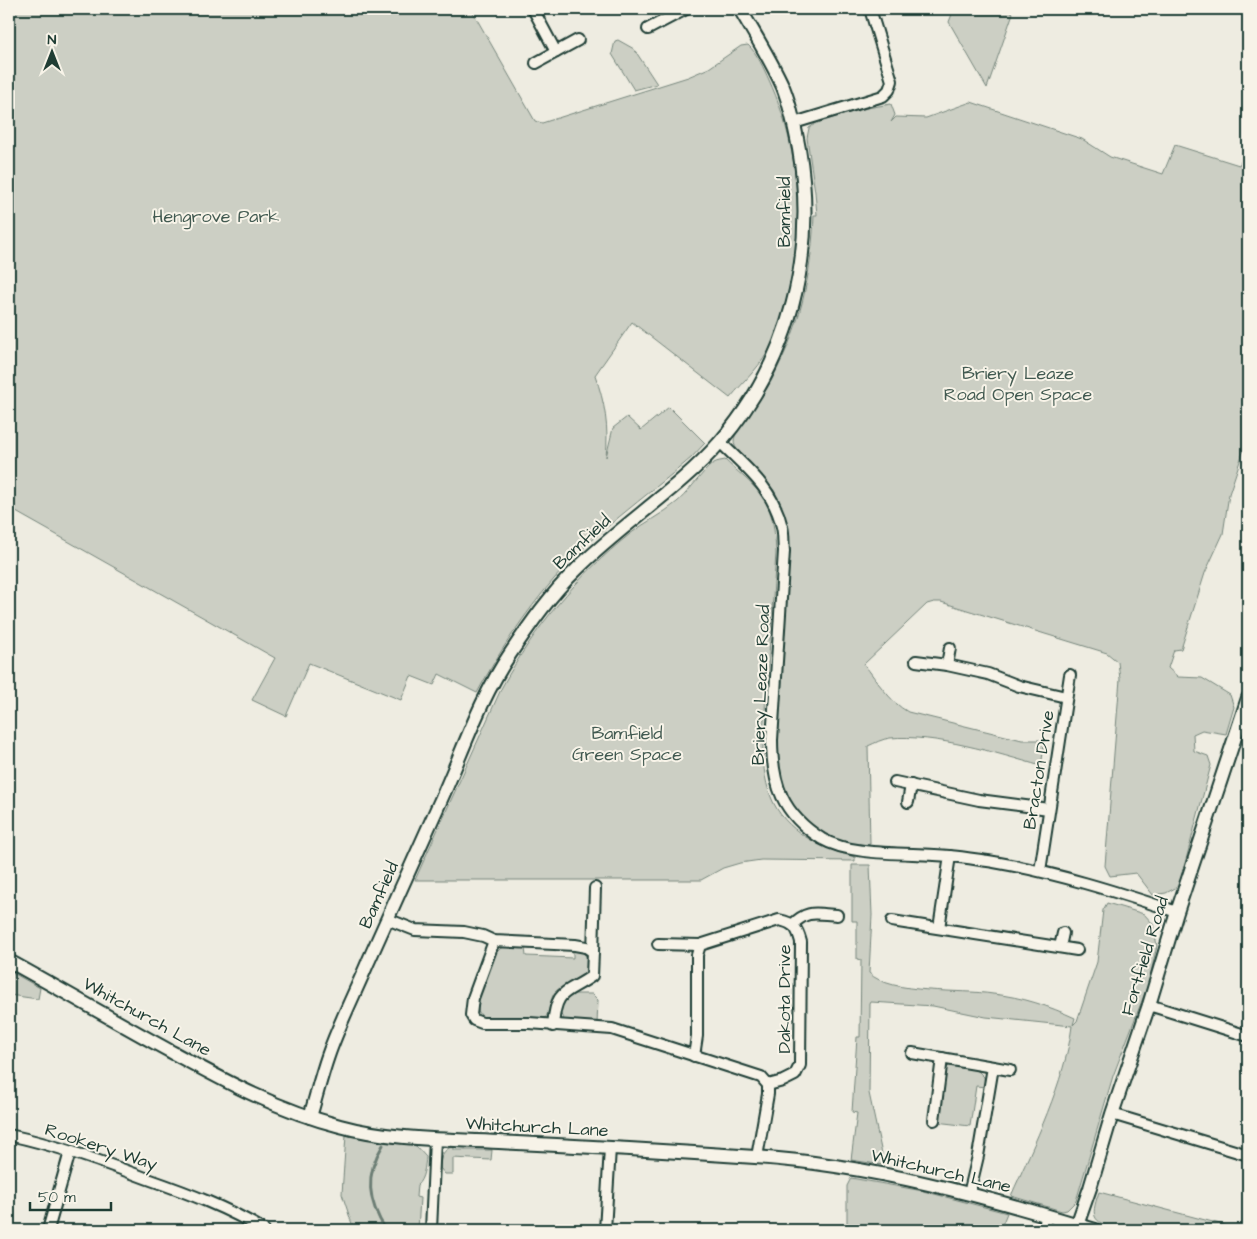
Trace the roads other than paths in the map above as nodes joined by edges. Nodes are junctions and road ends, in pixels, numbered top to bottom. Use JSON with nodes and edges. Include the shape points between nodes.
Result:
{"nodes":[{"id":1,"x":533,"y":9,"type":"edge"},
{"id":2,"x":686,"y":9,"type":"edge"},
{"id":3,"x":740,"y":9,"type":"edge"},
{"id":4,"x":870,"y":9,"type":"edge"},
{"id":5,"x":667,"y":13,"type":"edge"},
{"id":6,"x":648,"y":29,"type":"dead end"},
{"id":7,"x":578,"y":40,"type":"dead end"},
{"id":8,"x":556,"y":52,"type":"junction"},
{"id":9,"x":536,"y":63,"type":"dead end"},
{"id":10,"x":794,"y":123,"type":"junction"},
{"id":11,"x":720,"y":442,"type":"junction"},
{"id":12,"x":950,"y":648,"type":"dead end"},
{"id":13,"x":916,"y":661,"type":"dead end"},
{"id":14,"x":947,"y":665,"type":"junction"},
{"id":15,"x":1070,"y":675,"type":"dead end"},
{"id":16,"x":1066,"y":697,"type":"junction"},
{"id":17,"x":1248,"y":698,"type":"edge"},
{"id":18,"x":894,"y":782,"type":"dead end"},
{"id":19,"x":911,"y":785,"type":"junction"},
{"id":20,"x":908,"y":802,"type":"dead end"},
{"id":21,"x":1049,"y":809,"type":"junction"},
{"id":22,"x":950,"y":856,"type":"junction"},
{"id":23,"x":1040,"y":871,"type":"junction"},
{"id":24,"x":595,"y":888,"type":"dead end"},
{"id":25,"x":1177,"y":912,"type":"junction"},
{"id":26,"x":837,"y":915,"type":"dead end"},
{"id":27,"x":388,"y":919,"type":"junction"},
{"id":28,"x":892,"y":921,"type":"dead end"},
{"id":29,"x":792,"y":925,"type":"junction"},
{"id":30,"x":939,"y":928,"type":"junction"},
{"id":31,"x":1063,"y":933,"type":"dead end"},
{"id":32,"x":494,"y":941,"type":"junction"},
{"id":33,"x":658,"y":944,"type":"dead end"},
{"id":34,"x":700,"y":945,"type":"junction"},
{"id":35,"x":1060,"y":947,"type":"junction"},
{"id":36,"x":1077,"y":950,"type":"dead end"},
{"id":37,"x":593,"y":952,"type":"junction"},
{"id":38,"x":9,"y":961,"type":"edge"},
{"id":39,"x":1149,"y":1005,"type":"junction"},
{"id":40,"x":553,"y":1026,"type":"junction"},
{"id":41,"x":1248,"y":1036,"type":"edge"},
{"id":42,"x":912,"y":1053,"type":"dead end"},
{"id":43,"x":694,"y":1056,"type":"junction"},
{"id":44,"x":942,"y":1058,"type":"junction"},
{"id":45,"x":992,"y":1067,"type":"junction"},
{"id":46,"x":1010,"y":1070,"type":"dead end"},
{"id":47,"x":768,"y":1085,"type":"junction"},
{"id":48,"x":1112,"y":1114,"type":"junction"},
{"id":49,"x":310,"y":1117,"type":"junction"},
{"id":50,"x":934,"y":1120,"type":"dead end"},
{"id":51,"x":9,"y":1134,"type":"edge"},
{"id":52,"x":436,"y":1139,"type":"junction"},
{"id":53,"x":610,"y":1148,"type":"junction"},
{"id":54,"x":70,"y":1152,"type":"junction"},
{"id":55,"x":1248,"y":1155,"type":"edge"},
{"id":56,"x":757,"y":1157,"type":"junction"},
{"id":57,"x":969,"y":1194,"type":"junction"},
{"id":58,"x":1046,"y":1216,"type":"junction"},
{"id":59,"x":1077,"y":1225,"type":"junction"},
{"id":60,"x":48,"y":1230,"type":"edge"},
{"id":61,"x":264,"y":1230,"type":"edge"},
{"id":62,"x":431,"y":1230,"type":"edge"},
{"id":63,"x":606,"y":1230,"type":"edge"},
{"id":64,"x":1044,"y":1230,"type":"edge"},
{"id":65,"x":1095,"y":1230,"type":"edge"}],
"edges":[{"from":1,"to":8,"type":"street"},
{"from":2,"to":5,"type":"street"},
{"from":3,"to":10,"type":"street","name":"Bamfield","via":[[770,60]]},
{"from":4,"to":10,"type":"street","via":[[891,78],[889,90],[883,96]]},
{"from":5,"to":6,"type":"street"},
{"from":7,"to":8,"type":"street"},
{"from":8,"to":9,"type":"street"},
{"from":10,"to":11,"type":"street","name":"Bamfield","via":[[802,165],[805,229],[791,311],[775,355],[747,406]]},
{"from":11,"to":22,"type":"street","name":"Briery Leaze Road","via":[[764,486],[782,528],[784,551],[772,765],[782,799],[805,827],[842,848]]},
{"from":11,"to":27,"type":"street","name":"Bamfield","via":[[688,474],[578,567],[509,655],[491,683]]},
{"from":12,"to":14,"type":"street"},
{"from":13,"to":14,"type":"street"},
{"from":14,"to":16,"type":"street"},
{"from":15,"to":16,"type":"street","name":"Bracton Drive"},
{"from":16,"to":21,"type":"street","name":"Bracton Drive"},
{"from":17,"to":25,"type":"street","name":"Fortfield Road"},
{"from":18,"to":19,"type":"street"},
{"from":19,"to":20,"type":"street"},
{"from":19,"to":21,"type":"street","via":[[979,800]]},
{"from":21,"to":23,"type":"street","name":"Bracton Drive"},
{"from":22,"to":23,"type":"street","name":"Briery Leaze Road"},
{"from":22,"to":30,"type":"street"},
{"from":23,"to":25,"type":"street","name":"Briery Leaze Road"},
{"from":24,"to":37,"type":"street"},
{"from":25,"to":39,"type":"street","name":"Fortfield Road"},
{"from":26,"to":29,"type":"street","name":"Dakota Drive","via":[[809,914]]},
{"from":27,"to":32,"type":"street","via":[[415,930],[464,932]]},
{"from":27,"to":49,"type":"street","name":"Bamfield","via":[[329,1054]]},
{"from":28,"to":30,"type":"street"},
{"from":29,"to":34,"type":"street","name":"Dakota Drive","via":[[779,920]]},
{"from":29,"to":47,"type":"street","name":"Dakota Drive","via":[[798,930],[801,942],[800,1065],[796,1075]]},
{"from":30,"to":35,"type":"street"},
{"from":31,"to":35,"type":"street"},
{"from":32,"to":37,"type":"street","via":[[575,945]]},
{"from":32,"to":40,"type":"street","via":[[473,998],[471,1014],[474,1020]]},
{"from":33,"to":34,"type":"street","name":"Dakota Drive"},
{"from":34,"to":43,"type":"street"},
{"from":35,"to":36,"type":"street"},
{"from":37,"to":40,"type":"street","via":[[592,976],[557,999]]},
{"from":38,"to":49,"type":"street","name":"Whitchurch Lane","via":[[241,1090]]},
{"from":39,"to":41,"type":"street"},
{"from":39,"to":48,"type":"street","name":"Fortfield Road"},
{"from":40,"to":43,"type":"street","via":[[620,1032]]},
{"from":42,"to":44,"type":"street"},
{"from":43,"to":47,"type":"street","via":[[755,1075]]},
{"from":44,"to":45,"type":"street"},
{"from":44,"to":50,"type":"street"},
{"from":45,"to":46,"type":"street"},
{"from":45,"to":57,"type":"street"},
{"from":47,"to":56,"type":"street"},
{"from":48,"to":55,"type":"street"},
{"from":48,"to":59,"type":"street","name":"Fortfield Road"},
{"from":49,"to":52,"type":"street","name":"Whitchurch Lane","via":[[372,1133]]},
{"from":51,"to":54,"type":"street","name":"Rookery Way"},
{"from":52,"to":53,"type":"street","name":"Whitchurch Lane"},
{"from":52,"to":62,"type":"street"},
{"from":53,"to":56,"type":"street","name":"Whitchurch Lane"},
{"from":53,"to":63,"type":"street"},
{"from":54,"to":60,"type":"street"},
{"from":54,"to":61,"type":"street","name":"Rookery Way","via":[[182,1191]]},
{"from":56,"to":57,"type":"street","name":"Whitchurch Lane","via":[[807,1161]]},
{"from":57,"to":58,"type":"street","name":"Whitchurch Lane"},
{"from":58,"to":59,"type":"street","name":"Whitchurch Lane"},
{"from":58,"to":64,"type":"street"},
{"from":59,"to":65,"type":"street","name":"Whitchurch Lane"}]}
